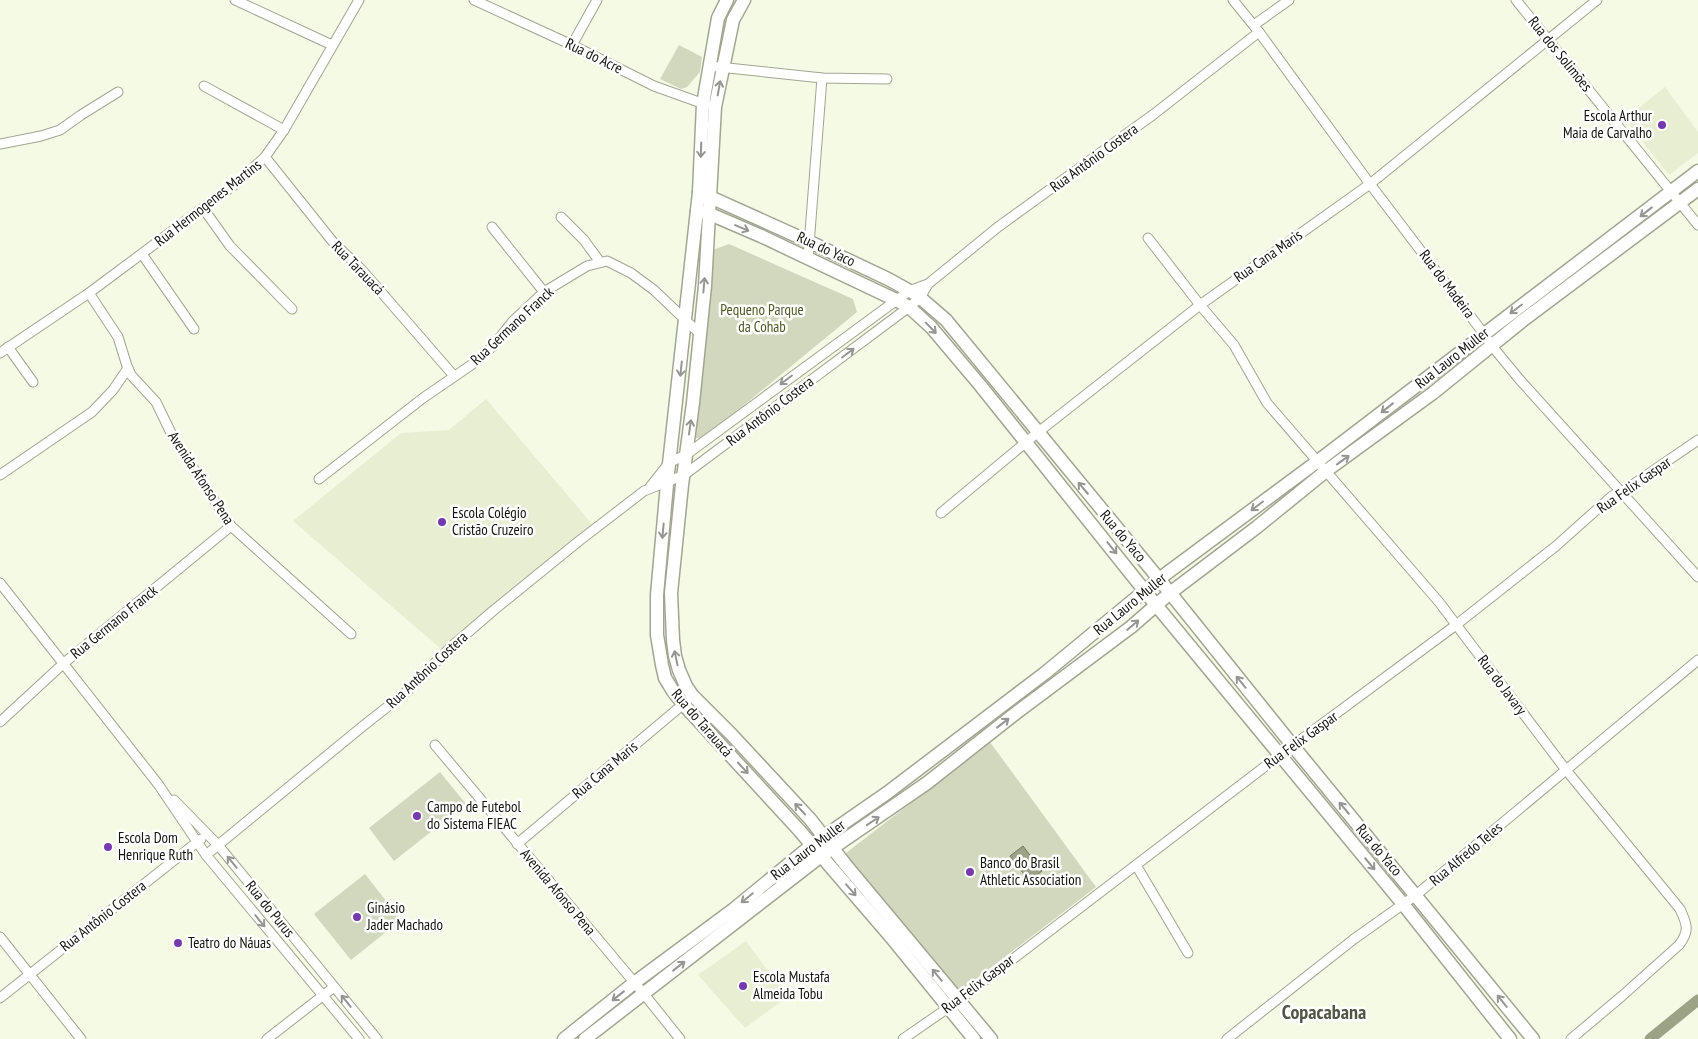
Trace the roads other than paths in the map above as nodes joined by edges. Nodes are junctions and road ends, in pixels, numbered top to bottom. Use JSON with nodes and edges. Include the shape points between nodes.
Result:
{"nodes":[{"id":1,"x":235,"y":0,"type":"edge"},
{"id":2,"x":359,"y":0,"type":"edge"},
{"id":3,"x":474,"y":0,"type":"edge"},
{"id":4,"x":597,"y":0,"type":"edge"},
{"id":5,"x":727,"y":0,"type":"edge"},
{"id":6,"x":744,"y":0,"type":"edge"},
{"id":7,"x":1233,"y":0,"type":"edge"},
{"id":8,"x":1289,"y":0,"type":"edge"},
{"id":9,"x":1516,"y":0,"type":"edge"},
{"id":10,"x":1597,"y":0,"type":"edge"},
{"id":11,"x":488,"y":3,"type":"edge"},
{"id":12,"x":1257,"y":29,"type":"junction"},
{"id":13,"x":1547,"y":39,"type":"junction"},
{"id":14,"x":572,"y":44,"type":"junction"},
{"id":15,"x":332,"y":45,"type":"junction"},
{"id":16,"x":709,"y":66,"type":"junction"},
{"id":17,"x":722,"y":67,"type":"junction"},
{"id":18,"x":822,"y":78,"type":"junction"},
{"id":19,"x":887,"y":79,"type":"dead end"},
{"id":20,"x":204,"y":86,"type":"dead end"},
{"id":21,"x":118,"y":92,"type":"dead end"},
{"id":22,"x":709,"y":105,"type":"junction"},
{"id":23,"x":284,"y":130,"type":"junction"},
{"id":24,"x":0,"y":144,"type":"edge"},
{"id":25,"x":265,"y":157,"type":"junction"},
{"id":26,"x":1698,"y":171,"type":"edge"},
{"id":27,"x":1370,"y":184,"type":"junction"},
{"id":28,"x":1698,"y":189,"type":"edge"},
{"id":29,"x":1671,"y":192,"type":"junction"},
{"id":30,"x":705,"y":195,"type":"junction"},
{"id":31,"x":1680,"y":203,"type":"junction"},
{"id":32,"x":203,"y":208,"type":"junction"},
{"id":33,"x":697,"y":211,"type":"junction"},
{"id":34,"x":710,"y":214,"type":"junction"},
{"id":35,"x":561,"y":217,"type":"dead end"},
{"id":36,"x":1698,"y":225,"type":"edge"},
{"id":37,"x":492,"y":227,"type":"dead end"},
{"id":38,"x":1148,"y":238,"type":"dead end"},
{"id":39,"x":810,"y":242,"type":"junction"},
{"id":40,"x":142,"y":254,"type":"junction"},
{"id":41,"x":808,"y":258,"type":"junction"},
{"id":42,"x":600,"y":262,"type":"junction"},
{"id":43,"x":544,"y":292,"type":"junction"},
{"id":44,"x":89,"y":293,"type":"junction"},
{"id":45,"x":915,"y":294,"type":"junction"},
{"id":46,"x":896,"y":300,"type":"junction"},
{"id":47,"x":1200,"y":305,"type":"junction"},
{"id":48,"x":909,"y":307,"type":"junction"},
{"id":49,"x":292,"y":309,"type":"dead end"},
{"id":50,"x":685,"y":321,"type":"junction"},
{"id":51,"x":194,"y":329,"type":"dead end"},
{"id":52,"x":699,"y":333,"type":"junction"},
{"id":53,"x":1484,"y":334,"type":"junction"},
{"id":54,"x":1492,"y":346,"type":"junction"},
{"id":55,"x":8,"y":348,"type":"junction"},
{"id":56,"x":0,"y":353,"type":"edge"},
{"id":57,"x":822,"y":353,"type":"junction"},
{"id":58,"x":832,"y":364,"type":"junction"},
{"id":59,"x":128,"y":368,"type":"junction"},
{"id":60,"x":454,"y":376,"type":"junction"},
{"id":61,"x":33,"y":382,"type":"dead end"},
{"id":62,"x":728,"y":423,"type":"junction"},
{"id":63,"x":738,"y":434,"type":"junction"},
{"id":64,"x":1032,"y":437,"type":"junction"},
{"id":65,"x":1698,"y":440,"type":"edge"},
{"id":66,"x":687,"y":454,"type":"junction"},
{"id":67,"x":1318,"y":461,"type":"junction"},
{"id":68,"x":669,"y":464,"type":"junction"},
{"id":69,"x":1326,"y":471,"type":"junction"},
{"id":70,"x":0,"y":475,"type":"edge"},
{"id":71,"x":684,"y":475,"type":"junction"},
{"id":72,"x":319,"y":479,"type":"dead end"},
{"id":73,"x":667,"y":483,"type":"junction"},
{"id":74,"x":650,"y":487,"type":"junction"},
{"id":75,"x":1622,"y":492,"type":"junction"},
{"id":76,"x":941,"y":514,"type":"dead end"},
{"id":77,"x":231,"y":526,"type":"junction"},
{"id":78,"x":1698,"y":577,"type":"edge"},
{"id":79,"x":1159,"y":579,"type":"junction"},
{"id":80,"x":0,"y":583,"type":"edge"},
{"id":81,"x":1146,"y":590,"type":"junction"},
{"id":82,"x":1170,"y":593,"type":"junction"},
{"id":83,"x":1156,"y":605,"type":"junction"},
{"id":84,"x":1456,"y":625,"type":"junction"},
{"id":85,"x":351,"y":634,"type":"dead end"},
{"id":86,"x":1698,"y":660,"type":"edge"},
{"id":87,"x":64,"y":663,"type":"junction"},
{"id":88,"x":688,"y":700,"type":"junction"},
{"id":89,"x":0,"y":722,"type":"edge"},
{"id":90,"x":435,"y":745,"type":"dead end"},
{"id":91,"x":1293,"y":746,"type":"junction"},
{"id":92,"x":1280,"y":755,"type":"junction"},
{"id":93,"x":1566,"y":770,"type":"junction"},
{"id":94,"x":158,"y":784,"type":"junction"},
{"id":95,"x":780,"y":787,"type":"junction"},
{"id":96,"x":770,"y":797,"type":"junction"},
{"id":97,"x":207,"y":834,"type":"junction"},
{"id":98,"x":824,"y":836,"type":"junction"},
{"id":99,"x":197,"y":842,"type":"junction"},
{"id":100,"x":518,"y":844,"type":"junction"},
{"id":101,"x":218,"y":845,"type":"junction"},
{"id":102,"x":812,"y":845,"type":"junction"},
{"id":103,"x":833,"y":848,"type":"junction"},
{"id":104,"x":206,"y":855,"type":"junction"},
{"id":105,"x":821,"y":856,"type":"junction"},
{"id":106,"x":1136,"y":865,"type":"junction"},
{"id":107,"x":1416,"y":895,"type":"junction"},
{"id":108,"x":1403,"y":904,"type":"junction"},
{"id":109,"x":0,"y":937,"type":"edge"},
{"id":110,"x":1188,"y":953,"type":"dead end"},
{"id":111,"x":29,"y":974,"type":"junction"},
{"id":112,"x":634,"y":983,"type":"junction"},
{"id":113,"x":334,"y":987,"type":"junction"},
{"id":114,"x":644,"y":994,"type":"junction"},
{"id":115,"x":322,"y":996,"type":"junction"},
{"id":116,"x":0,"y":998,"type":"edge"},
{"id":117,"x":952,"y":1004,"type":"junction"},
{"id":118,"x":81,"y":1039,"type":"edge"},
{"id":119,"x":267,"y":1039,"type":"edge"},
{"id":120,"x":358,"y":1039,"type":"edge"},
{"id":121,"x":377,"y":1039,"type":"edge"},
{"id":122,"x":564,"y":1039,"type":"edge"},
{"id":123,"x":586,"y":1039,"type":"edge"},
{"id":124,"x":680,"y":1039,"type":"edge"},
{"id":125,"x":903,"y":1039,"type":"edge"},
{"id":126,"x":974,"y":1039,"type":"edge"},
{"id":127,"x":990,"y":1039,"type":"edge"},
{"id":128,"x":1227,"y":1039,"type":"edge"},
{"id":129,"x":1510,"y":1039,"type":"edge"},
{"id":130,"x":1533,"y":1039,"type":"edge"},
{"id":131,"x":1570,"y":1039,"type":"edge"}],
"edges":[{"from":1,"to":15,"type":"street"},
{"from":2,"to":15,"type":"street","name":"Rua Hermogenes Martins"},
{"from":3,"to":11,"type":"street","name":"Rua do Acre"},
{"from":4,"to":14,"type":"street"},
{"from":5,"to":16,"type":"street","via":[[718,18]]},
{"from":6,"to":17,"type":"street","via":[[733,20]]},
{"from":7,"to":12,"type":"street","name":"Rua do Madeira"},
{"from":8,"to":12,"type":"street","name":"Rua Antônio Costera"},
{"from":9,"to":13,"type":"street","name":"Rua dos Solimões"},
{"from":10,"to":13,"type":"street","name":"Rua Cana Maris"},
{"from":11,"to":14,"type":"street","name":"Rua do Acre"},
{"from":12,"to":27,"type":"street","name":"Rua do Madeira"},
{"from":12,"to":45,"type":"street","name":"Rua Antônio Costera","via":[[1154,114],[998,227]]},
{"from":13,"to":27,"type":"street","name":"Rua Cana Maris"},
{"from":13,"to":29,"type":"street","name":"Rua dos Solimões"},
{"from":14,"to":22,"type":"street","name":"Rua do Acre","via":[[654,86]]},
{"from":15,"to":23,"type":"street","name":"Rua Hermogenes Martins"},
{"from":16,"to":17,"type":"street"},
{"from":16,"to":22,"type":"street"},
{"from":17,"to":18,"type":"street"},
{"from":22,"to":17,"type":"street","one_way":true},
{"from":18,"to":19,"type":"street"},
{"from":18,"to":39,"type":"street"},
{"from":20,"to":23,"type":"street"},
{"from":21,"to":24,"type":"street","via":[[60,130]]},
{"from":22,"to":30,"type":"street"},
{"from":23,"to":25,"type":"street","name":"Rua Hermogenes Martins"},
{"from":25,"to":32,"type":"street","name":"Rua Hermogenes Martins"},
{"from":25,"to":60,"type":"street","name":"Rua Tarauacá","via":[[332,242],[362,270]]},
{"from":26,"to":29,"type":"street","name":"Rua Lauro Muller"},
{"from":27,"to":47,"type":"street","name":"Rua Cana Maris"},
{"from":27,"to":53,"type":"street","name":"Rua do Madeira"},
{"from":28,"to":31,"type":"street","name":"Rua Lauro Muller"},
{"from":29,"to":31,"type":"street","name":"Rua dos Solimões"},
{"from":29,"to":53,"type":"street","name":"Rua Lauro Muller","one_way":true},
{"from":30,"to":33,"type":"street"},
{"from":30,"to":34,"type":"street"},
{"from":30,"to":39,"type":"street","name":"Rua do Yaco"},
{"from":31,"to":36,"type":"street","name":"Rua dos Solimões"},
{"from":31,"to":54,"type":"street","name":"Rua Lauro Muller"},
{"from":32,"to":40,"type":"street","name":"Rua Hermogenes Martins"},
{"from":32,"to":49,"type":"street","via":[[230,246]]},
{"from":33,"to":34,"type":"street","name":"Rua do Yaco"},
{"from":33,"to":50,"type":"street"},
{"from":34,"to":41,"type":"street","name":"Rua do Yaco","one_way":true},
{"from":52,"to":34,"type":"street","one_way":true},
{"from":35,"to":42,"type":"street"},
{"from":37,"to":43,"type":"street"},
{"from":38,"to":47,"type":"street","name":"Rua do Javary"},
{"from":39,"to":41,"type":"street"},
{"from":39,"to":45,"type":"street","name":"Rua do Yaco"},
{"from":40,"to":44,"type":"street","name":"Rua Hermogenes Martins"},
{"from":40,"to":51,"type":"street"},
{"from":41,"to":46,"type":"street","name":"Rua do Yaco"},
{"from":42,"to":43,"type":"street","name":"Rua Germano Franck","via":[[587,266]]},
{"from":42,"to":50,"type":"street","via":[[607,261],[631,273],[654,290]]},
{"from":43,"to":60,"type":"street","name":"Rua Germano Franck","via":[[477,361]]},
{"from":44,"to":55,"type":"street","name":"Rua Hermogenes Martins"},
{"from":44,"to":59,"type":"street","name":"Avenida Afonso Pena","via":[[118,336]]},
{"from":45,"to":46,"type":"street","name":"Rua Antônio Costera"},
{"from":45,"to":48,"type":"street","name":"Rua Antônio Costera"},
{"from":45,"to":64,"type":"street","name":"Rua do Yaco","via":[[946,320]]},
{"from":46,"to":48,"type":"street","name":"Rua do Yaco"},
{"from":46,"to":57,"type":"street","name":"Rua Antônio Costera"},
{"from":47,"to":64,"type":"street","name":"Rua Cana Maris"},
{"from":47,"to":67,"type":"street","name":"Rua do Javary","via":[[1234,345],[1267,403]]},
{"from":58,"to":48,"type":"street","name":"Rua Antônio Costera","one_way":true},
{"from":48,"to":64,"type":"street","name":"Rua do Yaco","one_way":true},
{"from":50,"to":52,"type":"street"},
{"from":50,"to":68,"type":"street","name":"Rua do Tarauacá","one_way":true},
{"from":66,"to":52,"type":"street","name":"Rua do Tarauacá","one_way":true},
{"from":53,"to":54,"type":"street","name":"Rua do Madeira"},
{"from":53,"to":67,"type":"street","name":"Rua Lauro Muller","one_way":true},
{"from":69,"to":54,"type":"street","name":"Rua Lauro Muller","one_way":true},
{"from":54,"to":75,"type":"street","name":"Rua do Madeira"},
{"from":55,"to":56,"type":"street","name":"Rua Hermogenes Martins"},
{"from":55,"to":61,"type":"street"},
{"from":57,"to":58,"type":"street"},
{"from":57,"to":62,"type":"street","name":"Rua Antônio Costera","one_way":true},
{"from":58,"to":63,"type":"street","name":"Rua Antônio Costera"},
{"from":59,"to":70,"type":"street","via":[[92,412]]},
{"from":59,"to":77,"type":"street","name":"Avenida Afonso Pena","via":[[156,402],[174,438]]},
{"from":60,"to":72,"type":"street","name":"Rua Germano Franck"},
{"from":62,"to":63,"type":"street"},
{"from":62,"to":66,"type":"street","name":"Rua Antônio Costera"},
{"from":63,"to":71,"type":"street","name":"Rua Antônio Costera"},
{"from":64,"to":76,"type":"street","name":"Rua Cana Maris"},
{"from":79,"to":64,"type":"street","name":"Rua do Yaco","one_way":true},
{"from":64,"to":81,"type":"street","name":"Rua do Yaco","one_way":true},
{"from":65,"to":75,"type":"street","name":"Rua Felix Gaspar"},
{"from":66,"to":68,"type":"street","name":"Rua Antônio Costera"},
{"from":66,"to":71,"type":"street","name":"Rua do Tarauacá"},
{"from":67,"to":69,"type":"street","name":"Rua do Javary"},
{"from":67,"to":79,"type":"street","name":"Rua Lauro Muller","one_way":true},
{"from":68,"to":73,"type":"street","name":"Rua do Tarauacá"},
{"from":68,"to":74,"type":"street","name":"Rua Antônio Costera"},
{"from":69,"to":82,"type":"street","name":"Rua Lauro Muller"},
{"from":69,"to":84,"type":"street","name":"Rua do Javary"},
{"from":71,"to":73,"type":"street","name":"Rua Antônio Costera"},
{"from":88,"to":71,"type":"street","name":"Rua do Tarauacá","one_way":true,"via":[[673,640],[671,592]]},
{"from":73,"to":74,"type":"street","name":"Rua Antônio Costera"},
{"from":73,"to":88,"type":"street","name":"Rua do Tarauacá","one_way":true,"via":[[657,595],[657,635],[665,678],[672,691]]},
{"from":74,"to":101,"type":"street","name":"Rua Antônio Costera","via":[[494,610],[405,693]]},
{"from":75,"to":78,"type":"street","name":"Rua do Madeira"},
{"from":75,"to":84,"type":"street","name":"Rua Felix Gaspar","via":[[1612,496],[1556,546]]},
{"from":77,"to":85,"type":"street","name":"Avenida Afonso Pena"},
{"from":77,"to":87,"type":"street","name":"Rua Germano Franck"},
{"from":79,"to":81,"type":"street","name":"Rua Lauro Muller"},
{"from":79,"to":82,"type":"street","name":"Rua do Yaco"},
{"from":80,"to":87,"type":"street","name":"Rua do Purus"},
{"from":81,"to":83,"type":"street","name":"Rua do Yaco"},
{"from":81,"to":98,"type":"street","name":"Rua Lauro Muller","via":[[1046,673],[888,793]]},
{"from":82,"to":83,"type":"street","name":"Rua Lauro Muller"},
{"from":91,"to":82,"type":"street","name":"Rua do Yaco","one_way":true},
{"from":83,"to":92,"type":"street","name":"Rua do Yaco"},
{"from":103,"to":83,"type":"street","name":"Rua Lauro Muller","one_way":true,"via":[[927,783]]},
{"from":84,"to":91,"type":"street","name":"Rua Felix Gaspar"},
{"from":84,"to":93,"type":"street","name":"Rua do Javary"},
{"from":86,"to":93,"type":"street","name":"Rua Alfredo Teles"},
{"from":87,"to":89,"type":"street","name":"Rua Germano Franck"},
{"from":87,"to":94,"type":"street","name":"Rua do Purus"},
{"from":88,"to":95,"type":"street","name":"Rua do Tarauacá","via":[[731,734]]},
{"from":88,"to":96,"type":"street","name":"Rua do Tarauacá","one_way":true},
{"from":88,"to":100,"type":"street","name":"Rua Cana Maris"},
{"from":90,"to":100,"type":"street","name":"Avenida Afonso Pena"},
{"from":91,"to":92,"type":"street","name":"Rua Felix Gaspar"},
{"from":107,"to":91,"type":"street","name":"Rua do Yaco","one_way":true},
{"from":92,"to":106,"type":"street","name":"Rua Felix Gaspar"},
{"from":92,"to":108,"type":"street","name":"Rua do Yaco","one_way":true},
{"from":93,"to":107,"type":"street","name":"Rua Alfredo Teles"},
{"from":93,"to":131,"type":"street","name":"Rua do Javary","via":[[1680,908],[1687,931],[1684,938],[1622,996]]},
{"from":94,"to":97,"type":"street","name":"Rua do Purus"},
{"from":94,"to":99,"type":"street","name":"Rua do Purus"},
{"from":95,"to":96,"type":"street"},
{"from":98,"to":95,"type":"street","name":"Rua do Tarauacá","one_way":true},
{"from":96,"to":102,"type":"street","name":"Rua do Tarauacá"},
{"from":97,"to":99,"type":"street","name":"Rua Antônio Costera"},
{"from":97,"to":101,"type":"street","name":"Rua do Purus"},
{"from":98,"to":102,"type":"street","name":"Rua Lauro Muller"},
{"from":98,"to":103,"type":"street","name":"Rua do Tarauacá"},
{"from":99,"to":104,"type":"street","name":"Rua do Purus"},
{"from":99,"to":111,"type":"street","name":"Rua Antônio Costera"},
{"from":100,"to":112,"type":"street","name":"Avenida Afonso Pena"},
{"from":101,"to":104,"type":"street","name":"Rua Antônio Costera"},
{"from":113,"to":101,"type":"street","name":"Rua do Purus","one_way":true},
{"from":102,"to":105,"type":"street","name":"Rua do Tarauacá"},
{"from":102,"to":112,"type":"street","name":"Rua Lauro Muller","one_way":true,"via":[[734,909]]},
{"from":103,"to":105,"type":"street","name":"Rua Lauro Muller"},
{"from":117,"to":103,"type":"street","name":"Rua do Tarauacá","one_way":true},
{"from":104,"to":115,"type":"street","name":"Rua do Purus","one_way":true},
{"from":114,"to":105,"type":"street","name":"Rua Lauro Muller","one_way":true},
{"from":105,"to":117,"type":"street","name":"Rua do Tarauacá","one_way":true},
{"from":106,"to":110,"type":"street"},
{"from":106,"to":117,"type":"street","name":"Rua Felix Gaspar"},
{"from":107,"to":108,"type":"street","name":"Rua Alfredo Teles"},
{"from":130,"to":107,"type":"street","name":"Rua do Yaco","one_way":true},
{"from":108,"to":128,"type":"street","name":"Rua Alfredo Teles"},
{"from":108,"to":129,"type":"street","name":"Rua do Yaco"},
{"from":109,"to":111,"type":"street"},
{"from":111,"to":116,"type":"street","name":"Rua Antônio Costera"},
{"from":111,"to":118,"type":"street"},
{"from":112,"to":114,"type":"street","name":"Avenida Afonso Pena"},
{"from":112,"to":122,"type":"street","name":"Rua Lauro Muller","one_way":true},
{"from":113,"to":115,"type":"street"},
{"from":121,"to":113,"type":"street","name":"Rua do Purus","one_way":true},
{"from":114,"to":123,"type":"street","name":"Rua Lauro Muller"},
{"from":114,"to":124,"type":"street","name":"Avenida Afonso Pena"},
{"from":115,"to":119,"type":"street"},
{"from":115,"to":120,"type":"street","name":"Rua do Purus"},
{"from":117,"to":125,"type":"street","name":"Rua Felix Gaspar"},
{"from":117,"to":126,"type":"street","name":"Rua do Tarauacá"},
{"from":117,"to":127,"type":"street","name":"Rua do Tarauacá"}]}
